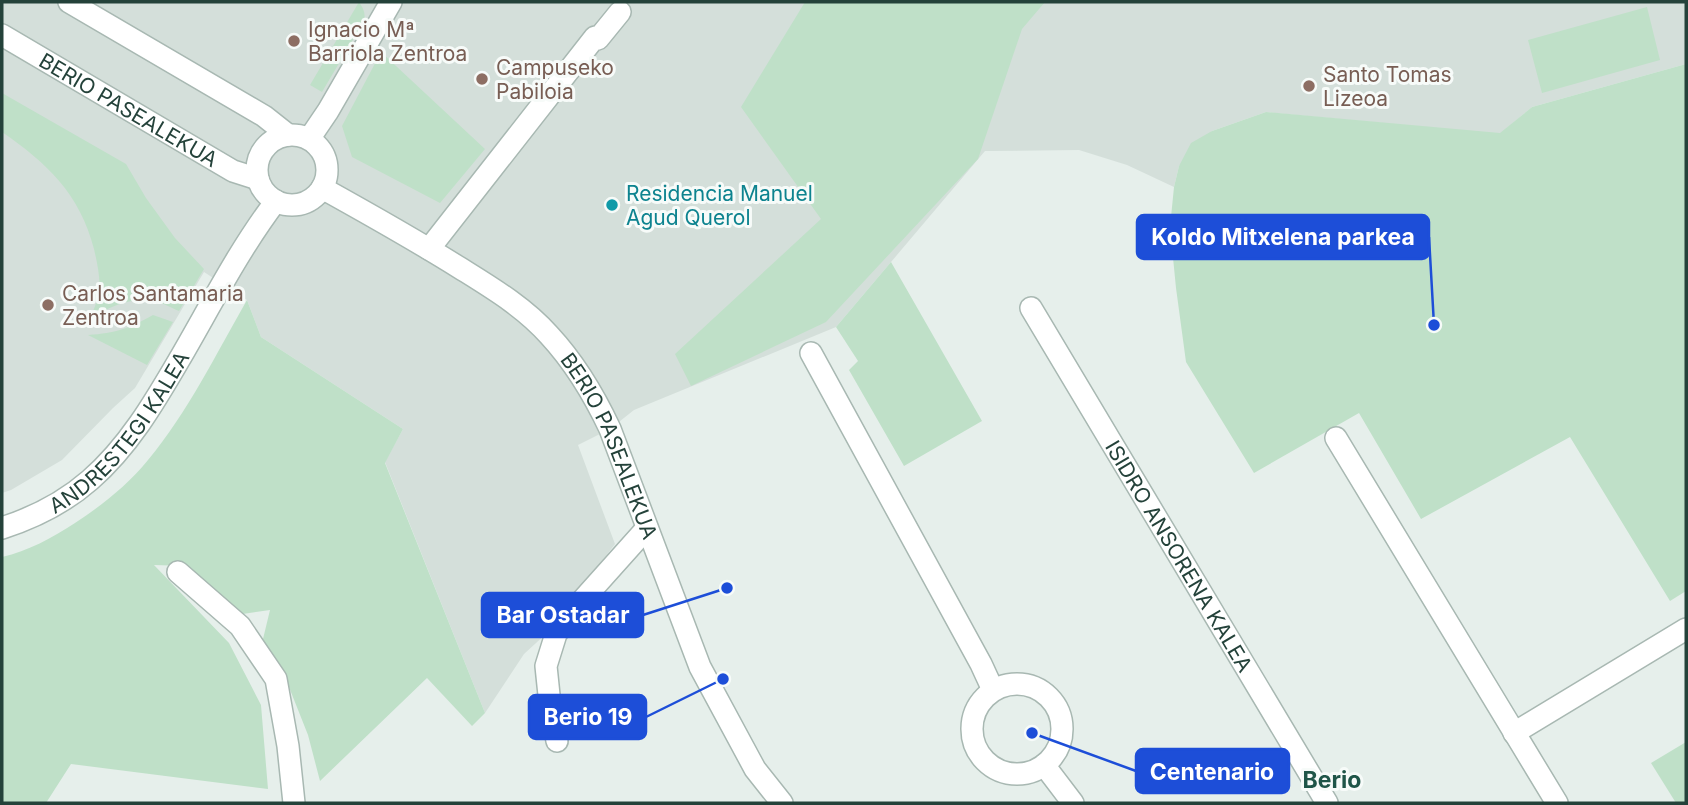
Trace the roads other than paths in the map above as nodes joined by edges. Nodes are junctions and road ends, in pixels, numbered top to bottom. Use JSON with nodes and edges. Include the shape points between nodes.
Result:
{"nodes":[{"id":1,"x":69,"y":2,"type":"edge"},
{"id":2,"x":391,"y":2,"type":"edge"},
{"id":3,"x":620,"y":12,"type":"dead end"},
{"id":4,"x":2,"y":35,"type":"edge"},
{"id":5,"x":298,"y":137,"type":"junction"},
{"id":6,"x":258,"y":179,"type":"junction"},
{"id":7,"x":322,"y":188,"type":"junction"},
{"id":8,"x":276,"y":201,"type":"junction"},
{"id":9,"x":429,"y":249,"type":"junction"},
{"id":10,"x":1031,"y":308,"type":"dead end"},
{"id":11,"x":811,"y":353,"type":"dead end"},
{"id":12,"x":1336,"y":438,"type":"dead end"},
{"id":13,"x":647,"y":527,"type":"junction"},
{"id":14,"x":2,"y":528,"type":"edge"},
{"id":15,"x":178,"y":572,"type":"dead end"},
{"id":16,"x":1686,"y":629,"type":"edge"},
{"id":17,"x":993,"y":690,"type":"junction"},
{"id":18,"x":1514,"y":733,"type":"junction"},
{"id":19,"x":557,"y":741,"type":"dead end"},
{"id":20,"x":1044,"y":765,"type":"junction"},
{"id":21,"x":294,"y":803,"type":"edge"},
{"id":22,"x":782,"y":803,"type":"edge"},
{"id":23,"x":1073,"y":803,"type":"edge"},
{"id":24,"x":1327,"y":803,"type":"edge"},
{"id":25,"x":1557,"y":803,"type":"edge"}],
"edges":[{"from":1,"to":5,"type":"street"},
{"from":2,"to":5,"type":"street","via":[[328,111]]},
{"from":3,"to":9,"type":"street","via":[[595,37]]},
{"from":4,"to":6,"type":"street","name":"BERIO PASEALEKUA","via":[[233,171]]},
{"from":5,"to":6,"type":"street","via":[[278,138],[263,150]]},
{"from":5,"to":7,"type":"street","via":[[320,149],[327,164]]},
{"from":6,"to":8,"type":"street"},
{"from":7,"to":8,"type":"street","via":[[307,202],[286,205]]},
{"from":7,"to":9,"type":"street","name":"BERIO PASEALEKUA"},
{"from":8,"to":14,"type":"street","name":"ANDRESTEGI KALEA","via":[[256,227],[162,390],[113,458],[59,503]]},
{"from":9,"to":13,"type":"street","name":"BERIO PASEALEKUA","via":[[506,297],[566,355],[610,429]]},
{"from":10,"to":24,"type":"street","name":"ISIDRO ANSORENA KALEA"},
{"from":11,"to":17,"type":"street"},
{"from":12,"to":18,"type":"street"},
{"from":13,"to":19,"type":"street","via":[[556,634],[546,666]]},
{"from":13,"to":22,"type":"street","name":"BERIO PASEALEKUA","via":[[700,667],[755,769]]},
{"from":15,"to":21,"type":"street","via":[[240,626],[276,679]]},
{"from":16,"to":18,"type":"street"},
{"from":17,"to":20,"type":"street","via":[[1014,683],[1035,687],[1054,702],[1062,731],[1055,753]]},
{"from":17,"to":20,"type":"street","via":[[976,708],[972,734],[977,750],[999,771],[1016,774]]},
{"from":18,"to":25,"type":"street"},
{"from":20,"to":23,"type":"street"}]}
